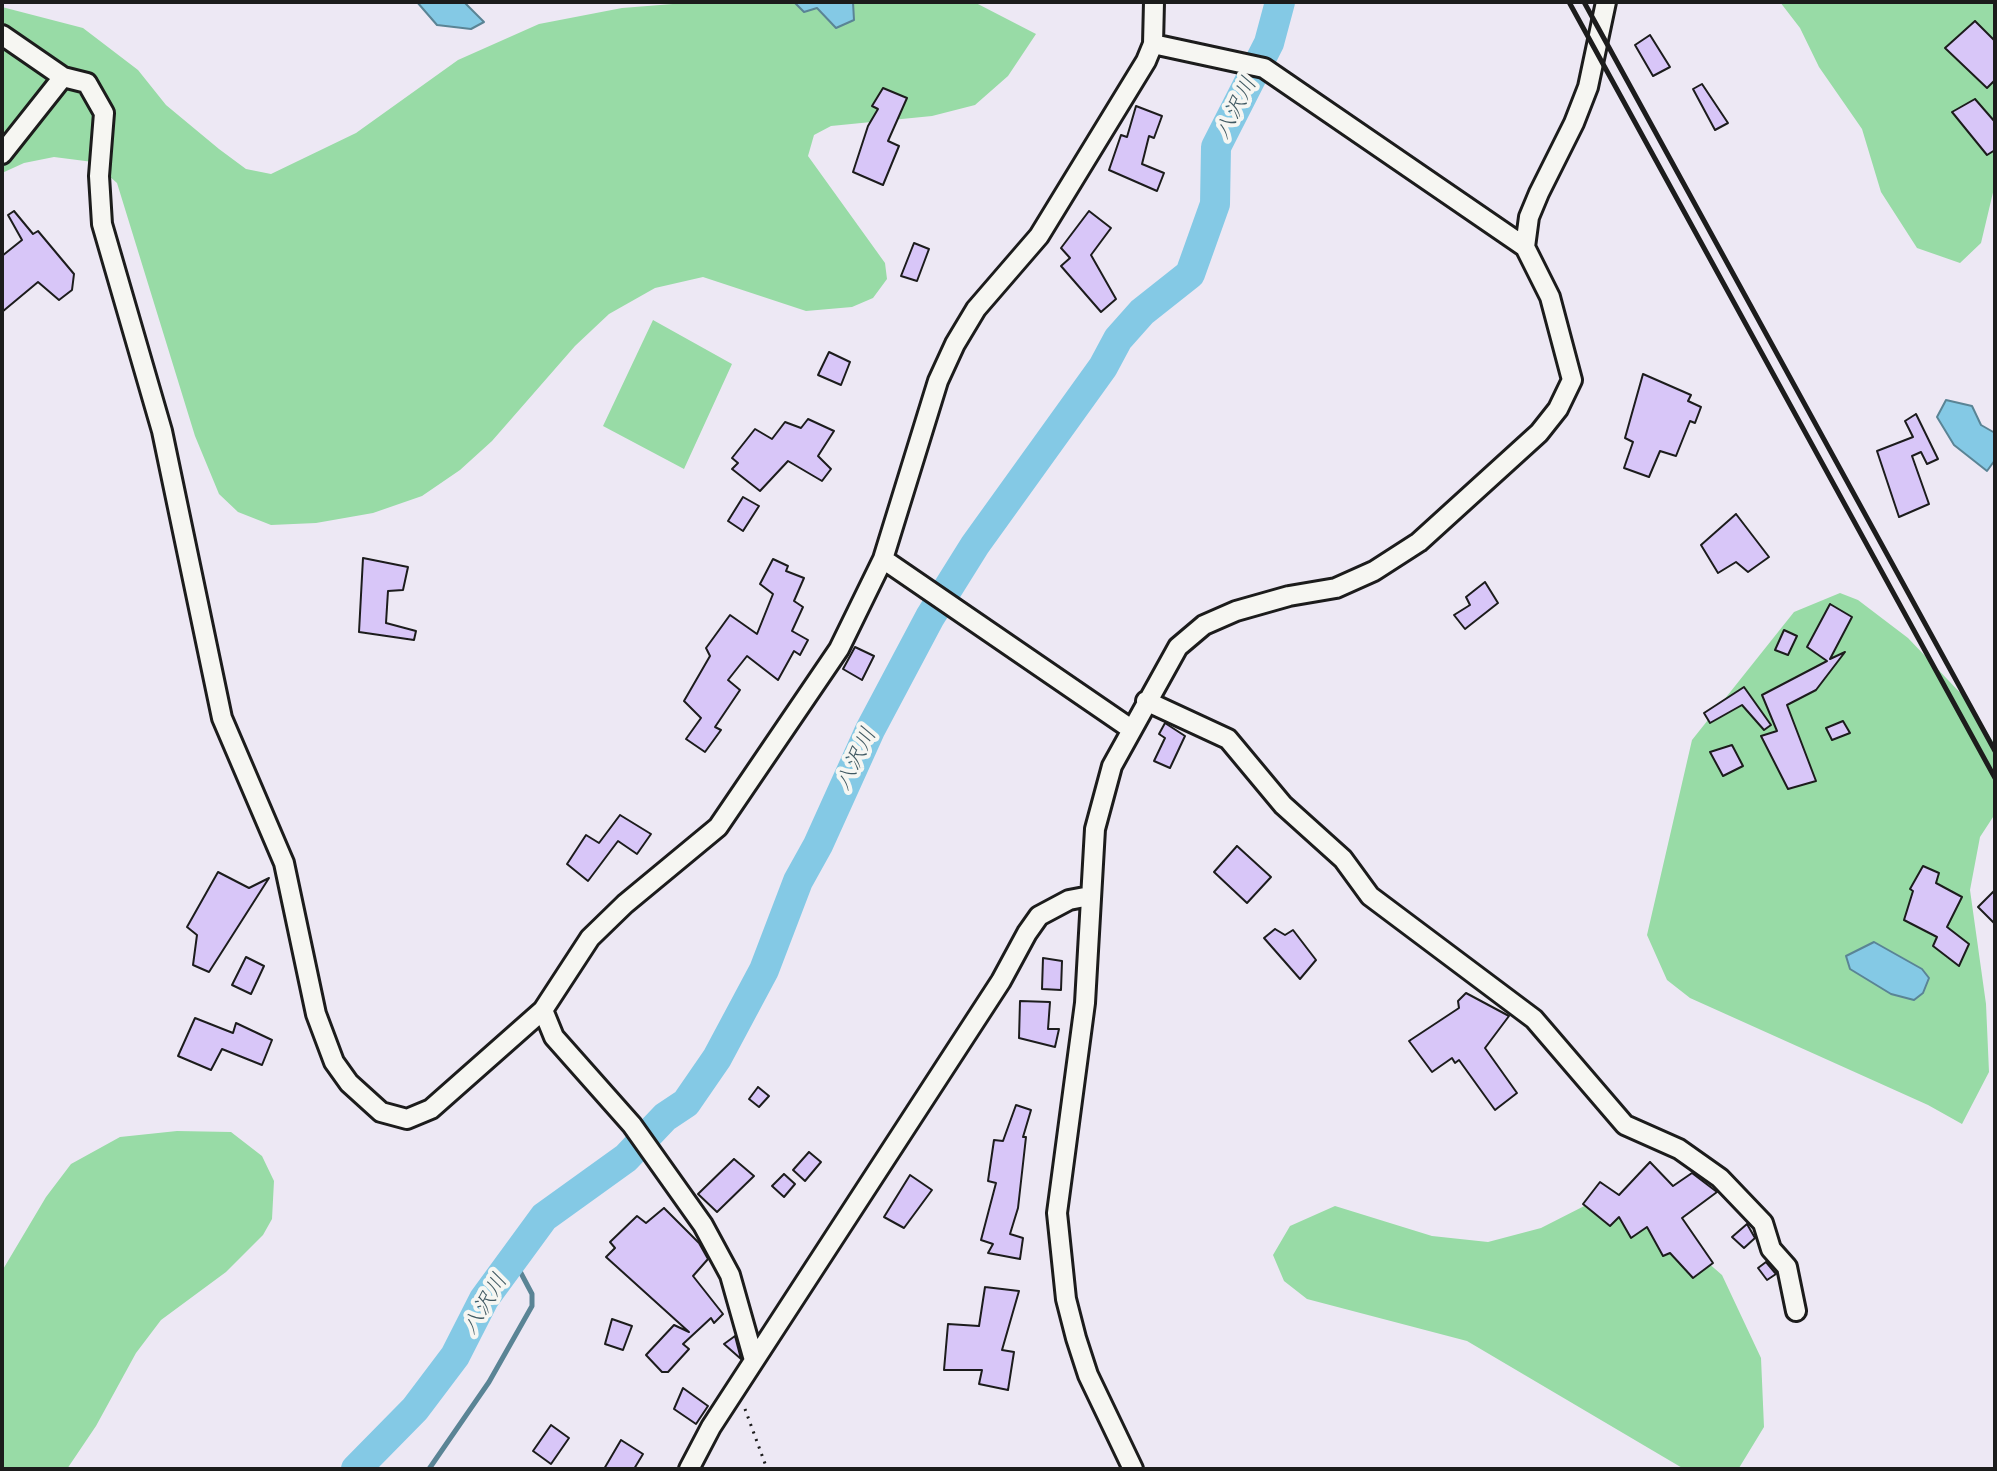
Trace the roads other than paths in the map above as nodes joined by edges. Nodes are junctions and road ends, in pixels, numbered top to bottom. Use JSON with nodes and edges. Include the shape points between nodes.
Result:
{"nodes":[{"id":1,"x":1154,"y":2,"type":"edge"},
{"id":2,"x":1606,"y":2,"type":"edge"},
{"id":3,"x":2,"y":35,"type":"edge"},
{"id":4,"x":1153,"y":44,"type":"junction"},
{"id":5,"x":63,"y":77,"type":"junction"},
{"id":6,"x":2,"y":154,"type":"edge"},
{"id":7,"x":1525,"y":247,"type":"junction"},
{"id":8,"x":883,"y":559,"type":"junction"},
{"id":9,"x":1146,"y":701,"type":"junction"},
{"id":10,"x":1131,"y":729,"type":"junction"},
{"id":11,"x":1090,"y":896,"type":"junction"},
{"id":12,"x":543,"y":1010,"type":"junction"},
{"id":13,"x":1796,"y":1311,"type":"dead end"},
{"id":14,"x":754,"y":1360,"type":"junction"},
{"id":15,"x":689,"y":1469,"type":"edge"},
{"id":16,"x":1133,"y":1469,"type":"edge"}],
"edges":[{"from":1,"to":4,"type":"street"},
{"from":2,"to":7,"type":"street","via":[[1588,87],[1534,205]]},
{"from":3,"to":5,"type":"street"},
{"from":4,"to":7,"type":"street","via":[[1264,68]]},
{"from":4,"to":8,"type":"street","via":[[1039,236],[976,309],[955,344],[938,381]]},
{"from":5,"to":6,"type":"street"},
{"from":5,"to":12,"type":"street","via":[[87,83],[104,113],[102,224],[162,431],[222,718],[284,863],[316,1014],[334,1062],[381,1112],[407,1119],[431,1109]]},
{"from":7,"to":9,"type":"street","via":[[1550,297],[1572,380],[1539,433],[1419,542],[1374,571],[1336,588],[1289,596],[1204,625],[1178,647]]},
{"from":8,"to":10,"type":"street"},
{"from":8,"to":12,"type":"street","via":[[839,649],[718,827],[590,938]]},
{"from":9,"to":10,"type":"street"},
{"from":9,"to":13,"type":"street","via":[[1228,739],[1283,805],[1343,859],[1370,896],[1534,1019],[1625,1125],[1679,1149],[1720,1178],[1763,1223],[1771,1249],[1787,1267]]},
{"from":10,"to":11,"type":"street","via":[[1100,804]]},
{"from":11,"to":14,"type":"street","via":[[1039,916]]},
{"from":11,"to":16,"type":"street","via":[[1085,1003],[1057,1213],[1059,1245],[1066,1299],[1088,1375]]},
{"from":12,"to":14,"type":"street","via":[[554,1037],[632,1125],[703,1225],[730,1275]]},
{"from":14,"to":15,"type":"street"}]}
